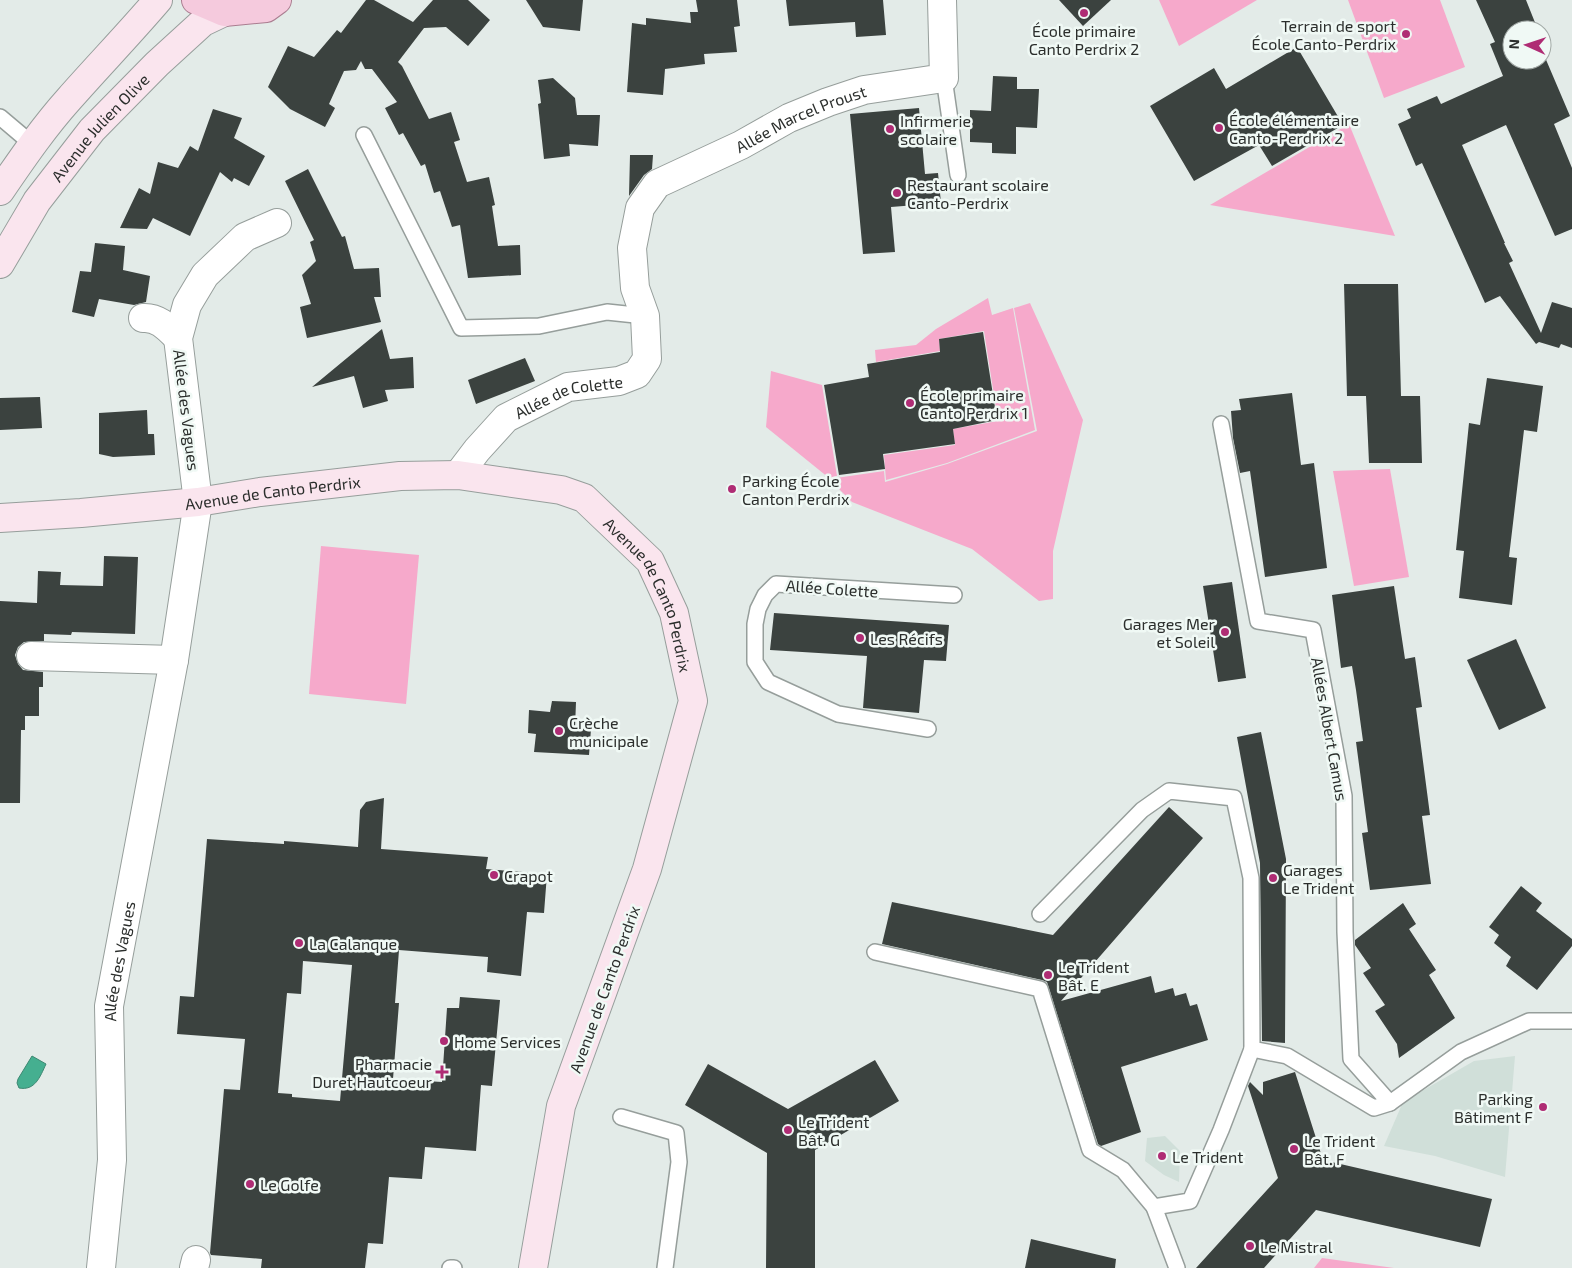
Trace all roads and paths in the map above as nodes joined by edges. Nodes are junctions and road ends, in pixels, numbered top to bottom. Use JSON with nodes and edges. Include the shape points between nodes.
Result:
{"nodes":[{"id":1,"x":158,"y":0,"type":"edge"},
{"id":2,"x":196,"y":0,"type":"edge"},
{"id":3,"x":277,"y":0,"type":"edge"},
{"id":4,"x":942,"y":0,"type":"edge"},
{"id":5,"x":224,"y":12,"type":"junction"},
{"id":6,"x":944,"y":78,"type":"junction"},
{"id":7,"x":0,"y":117,"type":"edge"},
{"id":8,"x":364,"y":136,"type":"dead end"},
{"id":9,"x":32,"y":144,"type":"junction"},
{"id":10,"x":958,"y":175,"type":"dead end"},
{"id":11,"x":0,"y":191,"type":"edge"},
{"id":12,"x":277,"y":223,"type":"dead end"},
{"id":13,"x":632,"y":248,"type":"joint"},
{"id":14,"x":0,"y":264,"type":"edge"},
{"id":15,"x":646,"y":316,"type":"junction"},
{"id":16,"x":143,"y":318,"type":"dead end"},
{"id":17,"x":178,"y":338,"type":"junction"},
{"id":18,"x":1222,"y":424,"type":"dead end"},
{"id":19,"x":458,"y":475,"type":"junction"},
{"id":20,"x":198,"y":502,"type":"junction"},
{"id":21,"x":0,"y":518,"type":"edge"},
{"id":22,"x":954,"y":595,"type":"dead end"},
{"id":23,"x":31,"y":656,"type":"dead end"},
{"id":24,"x":174,"y":660,"type":"junction"},
{"id":25,"x":928,"y":729,"type":"dead end"},
{"id":26,"x":1040,"y":914,"type":"dead end"},
{"id":27,"x":875,"y":952,"type":"dead end"},
{"id":28,"x":1572,"y":1021,"type":"edge"},
{"id":29,"x":1252,"y":1050,"type":"junction"},
{"id":30,"x":1390,"y":1103,"type":"junction"},
{"id":31,"x":621,"y":1116,"type":"dead end"},
{"id":32,"x":1154,"y":1207,"type":"junction"},
{"id":33,"x":101,"y":1268,"type":"edge"},
{"id":34,"x":450,"y":1268,"type":"edge"},
{"id":35,"x":454,"y":1268,"type":"edge"},
{"id":36,"x":533,"y":1268,"type":"edge"},
{"id":37,"x":665,"y":1268,"type":"edge"},
{"id":38,"x":1177,"y":1268,"type":"edge"}],
"edges":[{"from":1,"to":9,"type":"street"},
{"from":2,"to":5,"type":"main road"},
{"from":3,"to":5,"type":"main road","via":[[266,8]]},
{"from":4,"to":6,"type":"street"},
{"from":5,"to":14,"type":"street","name":"Avenue Julien Olive","via":[[203,22],[92,130],[37,201]]},
{"from":6,"to":10,"type":"lane"},
{"from":6,"to":13,"type":"street","name":"Allée Marcel Proust","via":[[864,90],[828,102],[656,184],[640,208]]},
{"from":7,"to":9,"type":"lane"},
{"from":8,"to":15,"type":"lane","via":[[461,328],[539,326],[607,312]]},
{"from":9,"to":11,"type":"street"},
{"from":12,"to":17,"type":"street","name":"Allée des Vagues","via":[[245,237],[205,275],[187,305]]},
{"from":13,"to":15,"type":"street","name":"Allée de Colette","via":[[635,288]]},
{"from":15,"to":19,"type":"street","name":"Allée de Colette","via":[[647,359],[637,374],[619,381],[568,387],[506,418]]},
{"from":16,"to":17,"type":"street","name":"Allée des Vagues","via":[[152,317]]},
{"from":17,"to":20,"type":"street","name":"Allée des Vagues"},
{"from":18,"to":30,"type":"lane","name":"Allées Albert Camus","via":[[1258,621],[1313,630],[1344,796],[1345,932],[1351,1059]]},
{"from":19,"to":20,"type":"street","name":"Avenue de Canto Perdrix","via":[[400,476]]},
{"from":19,"to":36,"type":"street","name":"Avenue de Canto Perdrix","via":[[562,490],[591,504],[650,561],[674,613],[693,701],[647,869],[561,1106]]},
{"from":20,"to":21,"type":"street","name":"Avenue de Canto Perdrix"},
{"from":20,"to":24,"type":"street","name":"Allée des Vagues"},
{"from":22,"to":25,"type":"lane","name":"Allée Colette","via":[[776,584],[758,609],[755,624],[755,662],[768,682],[838,714]]},
{"from":23,"to":24,"type":"street"},
{"from":24,"to":33,"type":"street","name":"Allée des Vagues","via":[[110,1006],[112,1160]]},
{"from":26,"to":29,"type":"lane","via":[[1142,810],[1169,791],[1234,798],[1252,878]]},
{"from":27,"to":32,"type":"lane","via":[[1040,989],[1090,1150],[1123,1170]]},
{"from":28,"to":30,"type":"lane","via":[[1529,1022],[1470,1048]]},
{"from":29,"to":30,"type":"lane","via":[[1287,1056],[1374,1108]]},
{"from":29,"to":32,"type":"lane","via":[[1190,1200]]},
{"from":31,"to":37,"type":"lane","via":[[676,1133],[679,1162]]},
{"from":32,"to":38,"type":"lane"},
{"from":34,"to":35,"type":"lane"}]}
